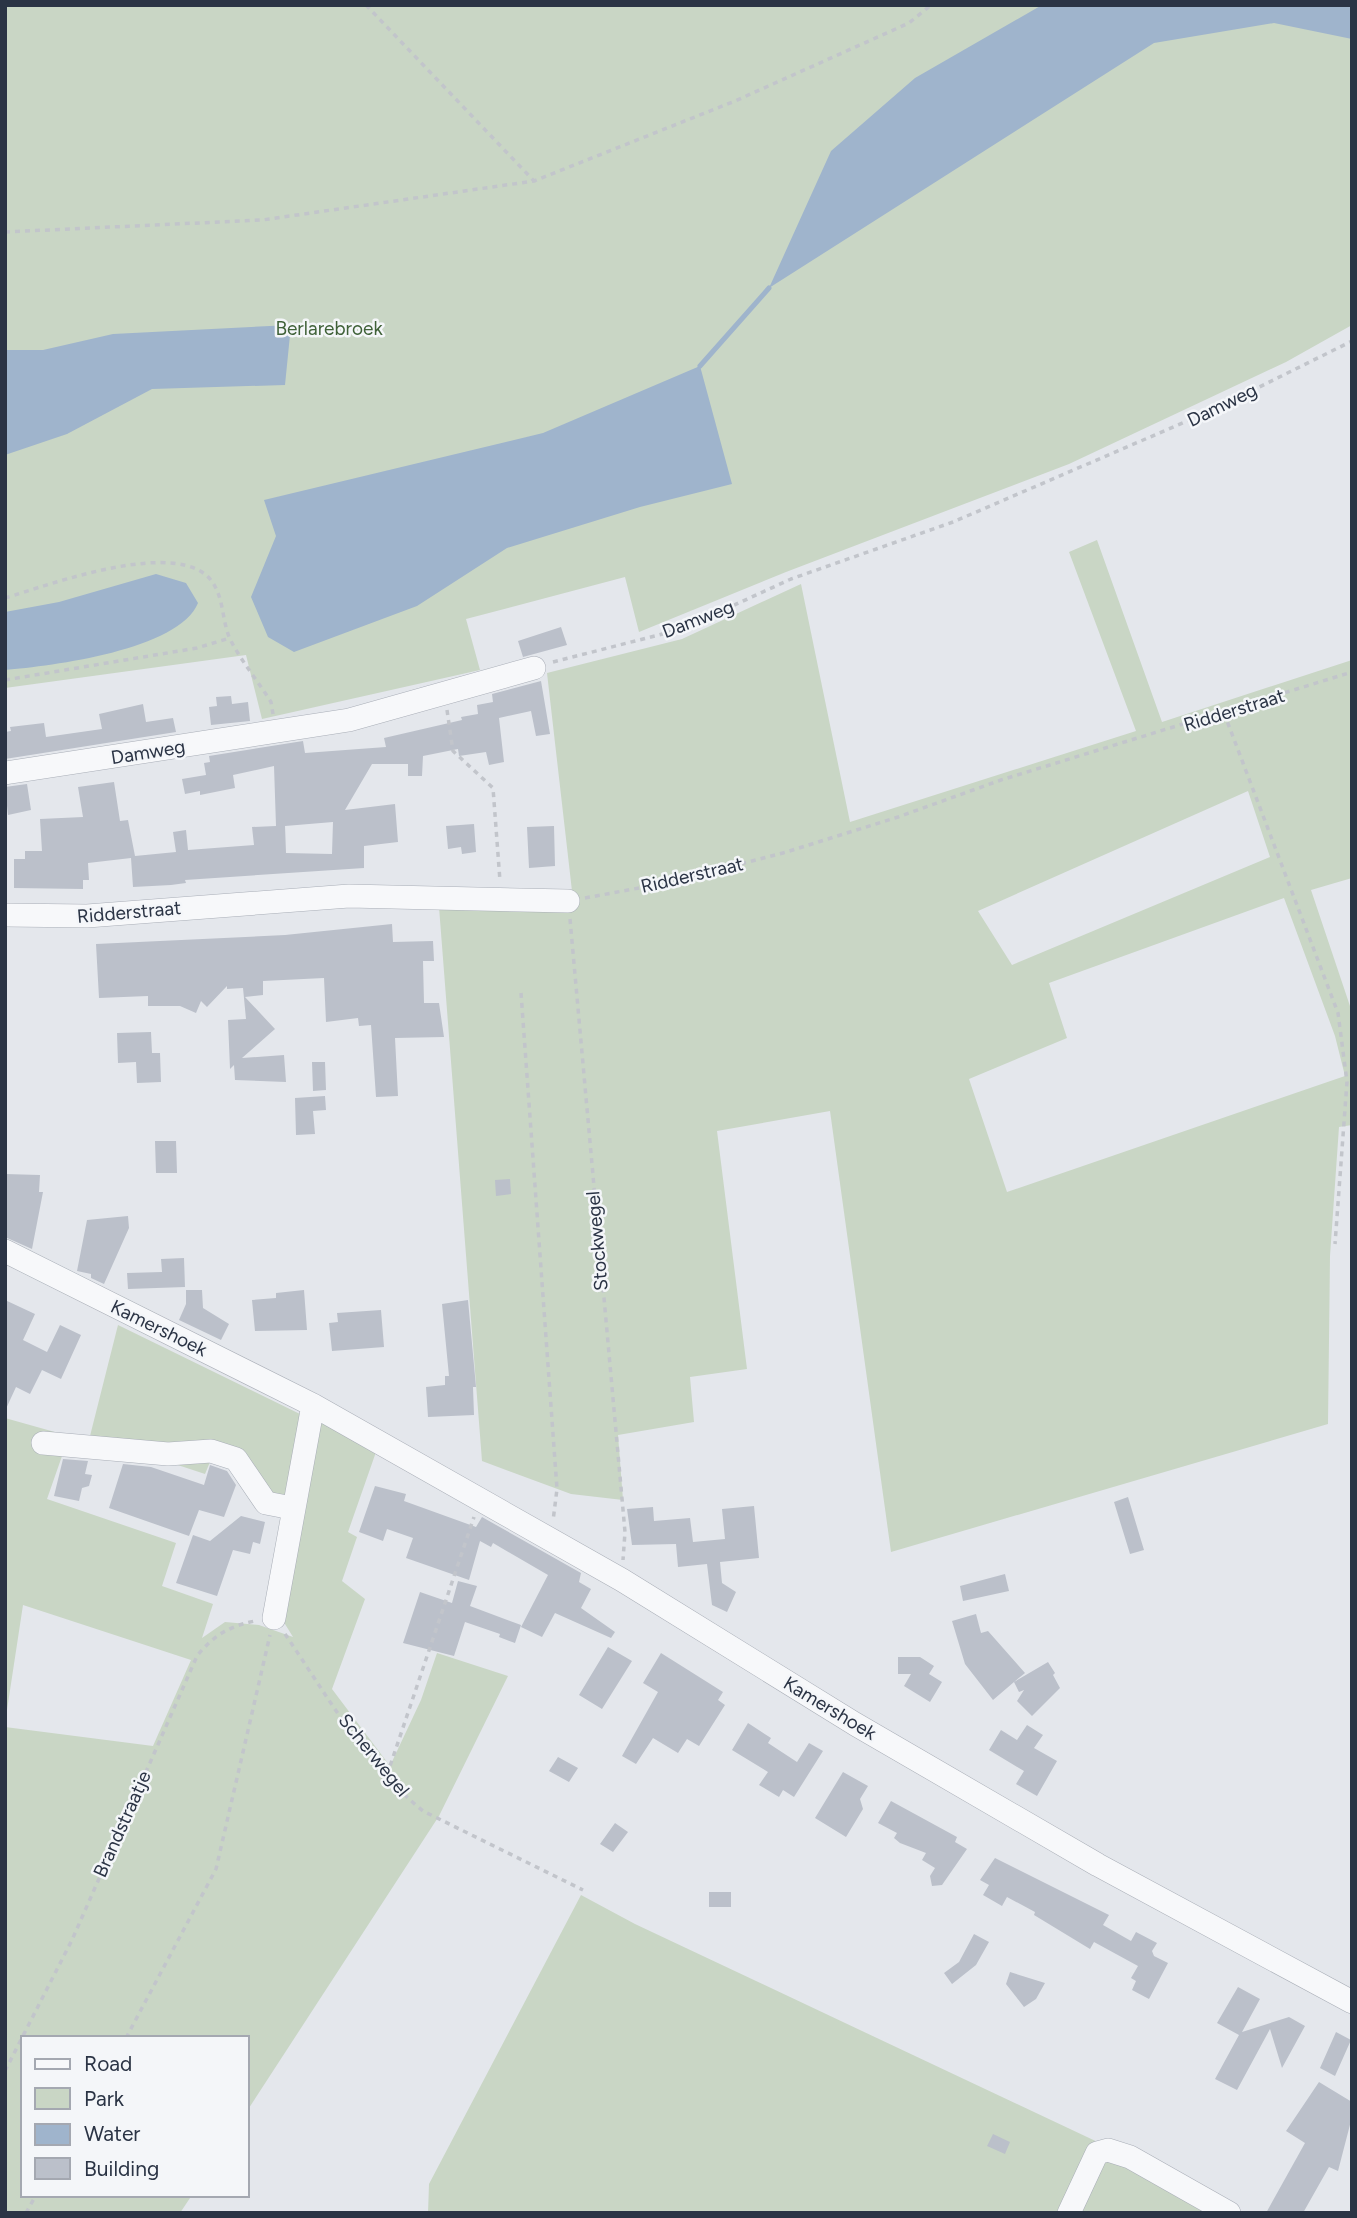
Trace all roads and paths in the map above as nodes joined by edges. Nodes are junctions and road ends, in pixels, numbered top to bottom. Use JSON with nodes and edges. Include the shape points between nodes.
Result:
{"nodes":[{"id":1,"x":366,"y":5,"type":"edge"},
{"id":2,"x":931,"y":5,"type":"edge"},
{"id":3,"x":534,"y":181,"type":"junction"},
{"id":4,"x":5,"y":232,"type":"edge"},
{"id":5,"x":1352,"y":341,"type":"edge"},
{"id":6,"x":5,"y":598,"type":"edge"},
{"id":7,"x":230,"y":638,"type":"junction"},
{"id":8,"x":534,"y":668,"type":"joint"},
{"id":9,"x":1352,"y":672,"type":"edge"},
{"id":10,"x":5,"y":680,"type":"edge"},
{"id":11,"x":445,"y":694,"type":"junction"},
{"id":12,"x":1224,"y":713,"type":"junction"},
{"id":13,"x":277,"y":731,"type":"junction"},
{"id":14,"x":5,"y":773,"type":"edge"},
{"id":15,"x":501,"y":901,"type":"junction"},
{"id":16,"x":568,"y":901,"type":"junction"},
{"id":17,"x":5,"y":915,"type":"edge"},
{"id":18,"x":521,"y":993,"type":"dead end"},
{"id":19,"x":1335,"y":1244,"type":"dead end"},
{"id":20,"x":5,"y":1251,"type":"edge"},
{"id":21,"x":313,"y":1405,"type":"junction"},
{"id":22,"x":43,"y":1443,"type":"dead end"},
{"id":23,"x":480,"y":1498,"type":"junction"},
{"id":24,"x":292,"y":1508,"type":"junction"},
{"id":25,"x":551,"y":1538,"type":"junction"},
{"id":26,"x":622,"y":1580,"type":"junction"},
{"id":27,"x":274,"y":1618,"type":"junction"},
{"id":28,"x":387,"y":1775,"type":"junction"},
{"id":29,"x":583,"y":1890,"type":"dead end"},
{"id":30,"x":1352,"y":2002,"type":"edge"},
{"id":31,"x":23,"y":2036,"type":"edge"},
{"id":32,"x":127,"y":2036,"type":"edge"},
{"id":33,"x":21,"y":2040,"type":"edge"},
{"id":34,"x":5,"y":2071,"type":"edge"},
{"id":35,"x":35,"y":2197,"type":"edge"},
{"id":36,"x":26,"y":2213,"type":"edge"},
{"id":37,"x":1069,"y":2213,"type":"edge"},
{"id":38,"x":1229,"y":2213,"type":"edge"}],
"edges":[{"from":1,"to":3,"type":"path"},
{"from":2,"to":3,"type":"path","via":[[909,23],[735,101]]},
{"from":3,"to":4,"type":"path","via":[[262,220]]},
{"from":5,"to":8,"type":"path","name":"Damweg","via":[[1169,430],[953,522],[791,579],[681,629]]},
{"from":6,"to":7,"type":"path","via":[[137,564],[194,566],[212,581]]},
{"from":7,"to":10,"type":"path","via":[[197,648]]},
{"from":7,"to":13,"type":"path","via":[[271,702]]},
{"from":8,"to":11,"type":"street","name":"Damweg"},
{"from":9,"to":12,"type":"path","name":"Ridderstraat"},
{"from":11,"to":13,"type":"street","name":"Damweg","via":[[349,720]]},
{"from":11,"to":15,"type":"path","via":[[453,751],[493,788]]},
{"from":12,"to":16,"type":"path","name":"Ridderstraat","via":[[1001,780],[783,853],[666,883]]},
{"from":12,"to":19,"type":"path","via":[[1338,1013],[1347,1082]]},
{"from":13,"to":14,"type":"street","name":"Damweg"},
{"from":15,"to":16,"type":"street","name":"Ridderstraat"},
{"from":15,"to":17,"type":"street","name":"Ridderstraat","via":[[349,896],[87,916]]},
{"from":16,"to":26,"type":"path","name":"Stockwegel","via":[[625,1532]]},
{"from":18,"to":25,"type":"path","via":[[558,1489]]},
{"from":20,"to":21,"type":"street","name":"Kamershoek"},
{"from":21,"to":23,"type":"street","name":"Kamershoek"},
{"from":21,"to":24,"type":"street"},
{"from":22,"to":24,"type":"street","via":[[168,1454],[211,1451],[236,1458],[266,1503]]},
{"from":23,"to":25,"type":"street","name":"Kamershoek"},
{"from":23,"to":28,"type":"path"},
{"from":24,"to":27,"type":"street"},
{"from":25,"to":26,"type":"street","name":"Kamershoek"},
{"from":26,"to":30,"type":"street","name":"Kamershoek","via":[[855,1724],[1040,1831]]},
{"from":27,"to":28,"type":"path","name":"Scherwegel"},
{"from":27,"to":31,"type":"path","name":"Brandstraatje","via":[[236,1624],[210,1639],[197,1656],[72,1940]]},
{"from":27,"to":32,"type":"path","via":[[216,1869]]},
{"from":28,"to":29,"type":"path","name":"Scherwegel","via":[[423,1811]]},
{"from":33,"to":34,"type":"path","name":"Brandstraatje"},
{"from":35,"to":36,"type":"path"},
{"from":37,"to":38,"type":"street","via":[[1097,2153],[1108,2150],[1130,2157]]}]}
